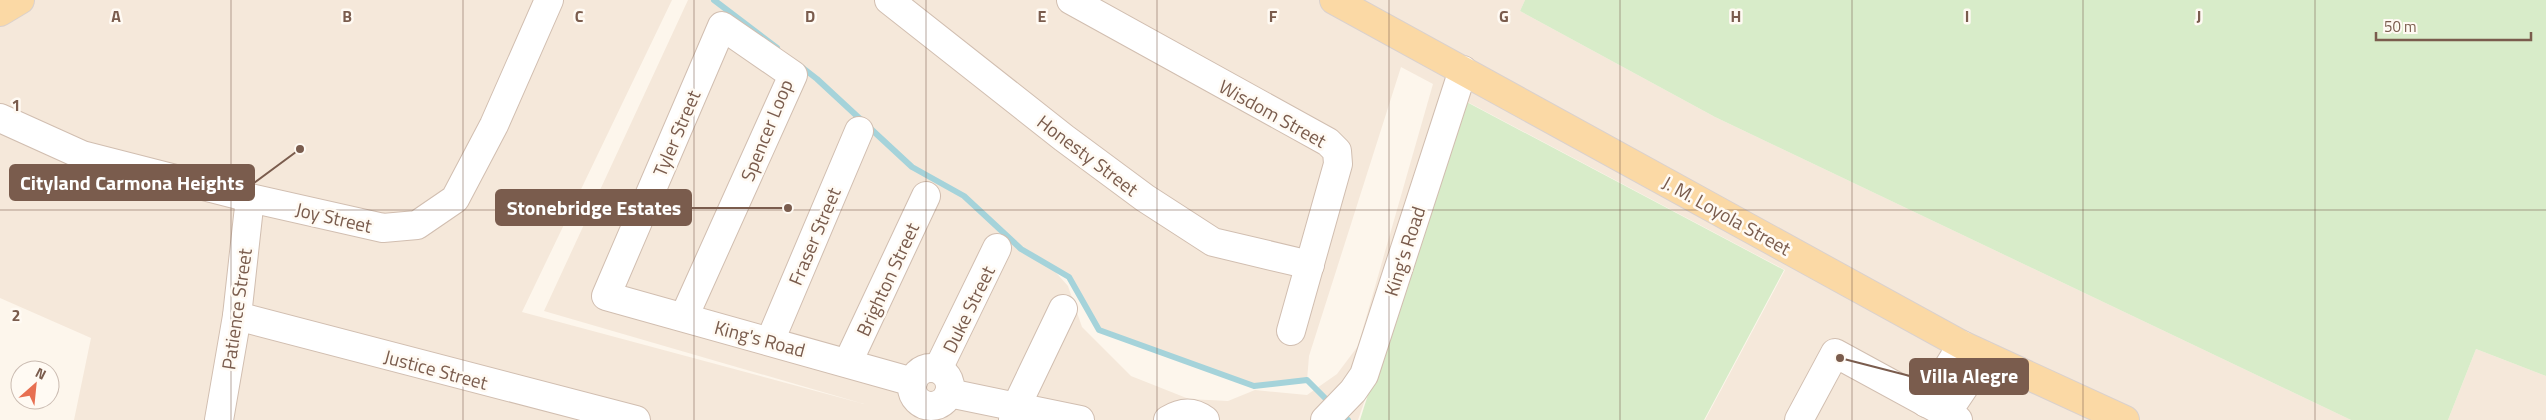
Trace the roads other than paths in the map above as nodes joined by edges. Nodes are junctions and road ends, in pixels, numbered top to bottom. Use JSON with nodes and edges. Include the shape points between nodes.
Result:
{"nodes":[{"id":1,"x":20,"y":0,"type":"edge"},
{"id":2,"x":549,"y":0,"type":"edge"},
{"id":3,"x":889,"y":0,"type":"edge"},
{"id":4,"x":1071,"y":0,"type":"edge"},
{"id":5,"x":1334,"y":0,"type":"edge"},
{"id":6,"x":0,"y":12,"type":"edge"},
{"id":7,"x":722,"y":26,"type":"joint"},
{"id":8,"x":1463,"y":70,"type":"junction"},
{"id":9,"x":0,"y":118,"type":"edge"},
{"id":10,"x":859,"y":131,"type":"dead end"},
{"id":11,"x":926,"y":196,"type":"dead end"},
{"id":12,"x":250,"y":198,"type":"junction"},
{"id":13,"x":998,"y":248,"type":"dead end"},
{"id":14,"x":1310,"y":265,"type":"junction"},
{"id":15,"x":606,"y":296,"type":"joint"},
{"id":16,"x":1063,"y":309,"type":"dead end"},
{"id":17,"x":237,"y":316,"type":"junction"},
{"id":18,"x":684,"y":317,"type":"junction"},
{"id":19,"x":1291,"y":331,"type":"dead end"},
{"id":20,"x":770,"y":341,"type":"junction"},
{"id":21,"x":1974,"y":351,"type":"junction"},
{"id":22,"x":848,"y":362,"type":"junction"},
{"id":23,"x":938,"y":369,"type":"junction"},
{"id":24,"x":949,"y":393,"type":"junction"},
{"id":25,"x":919,"y":402,"type":"edge"},
{"id":26,"x":1015,"y":413,"type":"edge"},
{"id":27,"x":1939,"y":413,"type":"edge"},
{"id":28,"x":219,"y":420,"type":"edge"},
{"id":29,"x":636,"y":420,"type":"edge"},
{"id":30,"x":1080,"y":420,"type":"edge"},
{"id":31,"x":1168,"y":420,"type":"edge"},
{"id":32,"x":1205,"y":420,"type":"edge"},
{"id":33,"x":1325,"y":420,"type":"edge"},
{"id":34,"x":1799,"y":420,"type":"edge"},
{"id":35,"x":2124,"y":420,"type":"edge"}],
"edges":[{"from":1,"to":6,"type":"main road"},
{"from":2,"to":12,"type":"street","name":"Joy Street","via":[[494,125],[455,198],[417,225],[383,228]]},
{"from":3,"to":14,"type":"street","name":"Honesty Street","via":[[1064,138],[1145,198],[1213,242]]},
{"from":4,"to":14,"type":"street","name":"Wisdom Street","via":[[1328,142],[1337,151],[1338,164]]},
{"from":5,"to":8,"type":"main road","name":"J. M. Loyola Street"},
{"from":7,"to":15,"type":"street","name":"Tyler Street"},
{"from":7,"to":18,"type":"street","name":"Spencer Loop","via":[[793,75]]},
{"from":8,"to":21,"type":"main road","name":"J. M. Loyola Street"},
{"from":8,"to":33,"type":"street","name":"King's Road","via":[[1364,374]]},
{"from":9,"to":12,"type":"street","name":"Joy Street","via":[[82,156]]},
{"from":10,"to":20,"type":"street","name":"Fraser Street"},
{"from":11,"to":22,"type":"street","name":"Brighton Street"},
{"from":12,"to":17,"type":"street","name":"Patience Street"},
{"from":13,"to":23,"type":"street","name":"Duke Street"},
{"from":14,"to":19,"type":"street","name":"Wisdom Street"},
{"from":15,"to":18,"type":"street","name":"King's Road"},
{"from":16,"to":26,"type":"street"},
{"from":17,"to":28,"type":"street","name":"Patience Street"},
{"from":17,"to":29,"type":"street","name":"Justice Street"},
{"from":18,"to":20,"type":"street","name":"King's Road"},
{"from":20,"to":22,"type":"street","name":"King's Road"},
{"from":21,"to":27,"type":"street"},
{"from":21,"to":35,"type":"main road","name":"J. M. Loyola Street"},
{"from":22,"to":25,"type":"street","name":"King's Road"},
{"from":23,"to":24,"type":"street","via":[[950,382]]},
{"from":23,"to":25,"type":"street","via":[[920,371]]},
{"from":24,"to":25,"type":"street","via":[[936,405]]},
{"from":24,"to":26,"type":"street"},
{"from":26,"to":30,"type":"street"},
{"from":27,"to":34,"type":"street","via":[[1836,353]]},
{"from":31,"to":32,"type":"street","via":[[1185,413]]}]}
